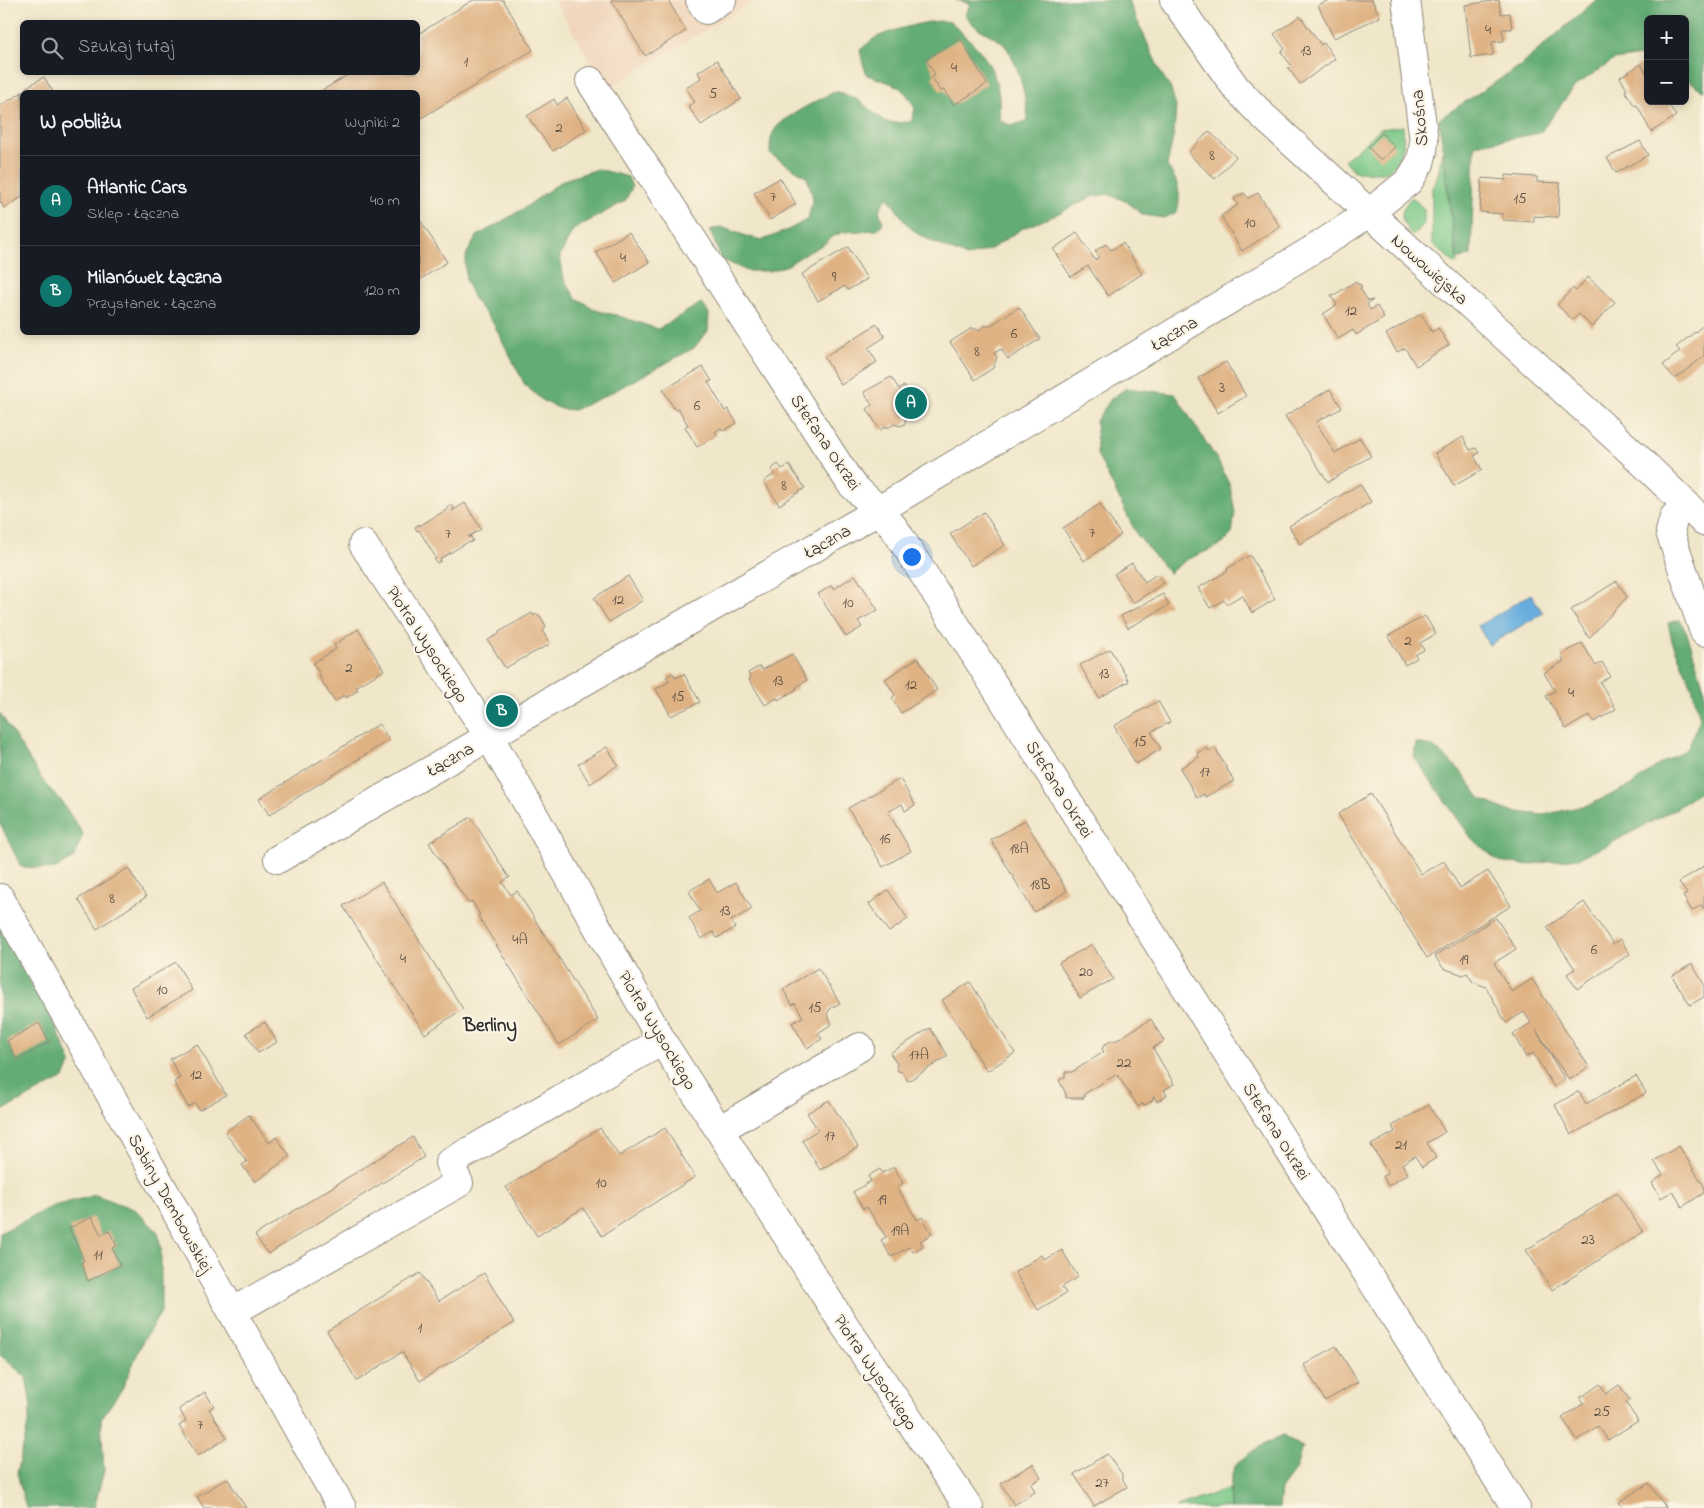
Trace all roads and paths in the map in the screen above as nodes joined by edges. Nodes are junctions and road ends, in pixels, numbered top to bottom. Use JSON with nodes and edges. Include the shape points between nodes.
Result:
{"nodes":[{"id":1,"x":700,"y":0,"type":"edge"},
{"id":2,"x":722,"y":0,"type":"edge"},
{"id":3,"x":1174,"y":0,"type":"edge"},
{"id":4,"x":1406,"y":0,"type":"edge"},
{"id":5,"x":590,"y":81,"type":"dead end"},
{"id":6,"x":1369,"y":213,"type":"junction"},
{"id":7,"x":879,"y":510,"type":"junction"},
{"id":8,"x":1695,"y":513,"type":"edge"},
{"id":9,"x":363,"y":544,"type":"dead end"},
{"id":10,"x":1704,"y":632,"type":"edge"},
{"id":11,"x":489,"y":736,"type":"junction"},
{"id":12,"x":278,"y":859,"type":"dead end"},
{"id":13,"x":0,"y":898,"type":"edge"},
{"id":14,"x":662,"y":1041,"type":"junction"},
{"id":15,"x":860,"y":1047,"type":"dead end"},
{"id":16,"x":719,"y":1130,"type":"junction"},
{"id":17,"x":232,"y":1312,"type":"junction"},
{"id":18,"x":342,"y":1508,"type":"edge"},
{"id":19,"x":969,"y":1508,"type":"edge"},
{"id":20,"x":1516,"y":1508,"type":"edge"}],
"edges":[{"from":1,"to":2,"type":"street","via":[[706,10]]},
{"from":3,"to":6,"type":"street","name":"Nowowiejska","via":[[1236,88]]},
{"from":4,"to":6,"type":"street","name":"Skośna","via":[[1423,151],[1416,172],[1409,181]]},
{"from":5,"to":7,"type":"street","name":"Stefana Okrzei","via":[[851,484]]},
{"from":6,"to":7,"type":"street","name":"Łączna"},
{"from":6,"to":8,"type":"street","name":"Nowowiejska"},
{"from":7,"to":11,"type":"street","name":"Łączna"},
{"from":7,"to":20,"type":"street","name":"Stefana Okrzei","via":[[900,538]]},
{"from":8,"to":10,"type":"street","via":[[1674,517],[1670,532]]},
{"from":9,"to":11,"type":"street","name":"Piotra Wysockiego"},
{"from":11,"to":12,"type":"street","name":"Łączna"},
{"from":11,"to":14,"type":"street","name":"Piotra Wysockiego"},
{"from":13,"to":17,"type":"street","name":"Sabiny Dembowskiej"},
{"from":14,"to":16,"type":"street","name":"Piotra Wysockiego"},
{"from":14,"to":17,"type":"street","via":[[449,1163],[459,1183]]},
{"from":15,"to":16,"type":"street"},
{"from":16,"to":19,"type":"street","name":"Piotra Wysockiego","via":[[840,1320]]},
{"from":17,"to":18,"type":"street","name":"Sabiny Dembowskiej"}]}
